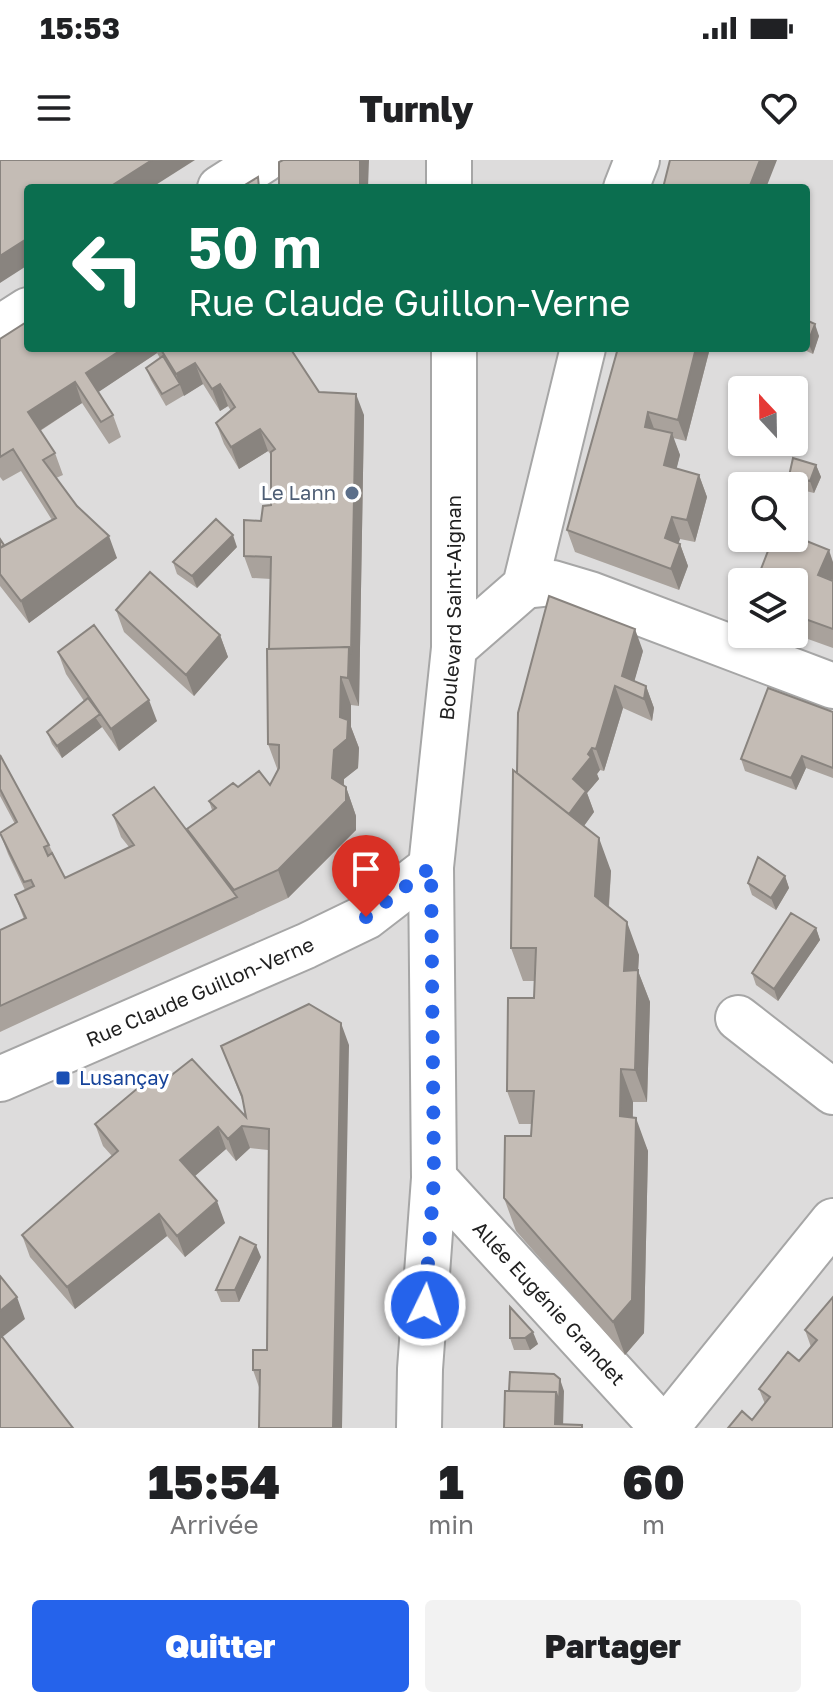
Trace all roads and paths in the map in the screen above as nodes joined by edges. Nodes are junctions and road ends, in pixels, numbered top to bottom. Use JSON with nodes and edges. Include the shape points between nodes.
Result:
{"nodes":[{"id":1,"x":264,"y":160,"type":"edge"},
{"id":2,"x":449,"y":160,"type":"edge"},
{"id":3,"x":637,"y":160,"type":"edge"},
{"id":4,"x":226,"y":184,"type":"edge"},
{"id":5,"x":449,"y":184,"type":"edge"},
{"id":6,"x":628,"y":184,"type":"edge"},
{"id":7,"x":24,"y":313,"type":"edge"},
{"id":8,"x":0,"y":328,"type":"edge"},
{"id":9,"x":454,"y":352,"type":"edge"},
{"id":10,"x":582,"y":352,"type":"edge"},
{"id":11,"x":525,"y":586,"type":"junction"},
{"id":12,"x":454,"y":648,"type":"junction"},
{"id":13,"x":833,"y":686,"type":"edge"},
{"id":14,"x":431,"y":867,"type":"junction"},
{"id":15,"x":738,"y":1018,"type":"dead end"},
{"id":16,"x":0,"y":1079,"type":"edge"},
{"id":17,"x":833,"y":1092,"type":"edge"},
{"id":18,"x":434,"y":1178,"type":"junction"},
{"id":19,"x":833,"y":1221,"type":"edge"},
{"id":20,"x":419,"y":1428,"type":"edge"},
{"id":21,"x":665,"y":1428,"type":"edge"}],
"edges":[{"from":1,"to":4,"type":"street"},
{"from":2,"to":5,"type":"street"},
{"from":3,"to":6,"type":"street"},
{"from":7,"to":8,"type":"street"},
{"from":9,"to":12,"type":"street","name":"Boulevard Saint-Aignan"},
{"from":10,"to":11,"type":"street"},
{"from":11,"to":12,"type":"street"},
{"from":11,"to":13,"type":"street","via":[[553,583],[590,594]]},
{"from":12,"to":14,"type":"street","name":"Boulevard Saint-Aignan"},
{"from":14,"to":16,"type":"street","name":"Rue Claude Guillon-Verne","via":[[366,917]]},
{"from":14,"to":18,"type":"street","name":"Boulevard Saint-Aignan"},
{"from":15,"to":17,"type":"street"},
{"from":18,"to":20,"type":"street","name":"Boulevard Saint-Aignan"},
{"from":18,"to":21,"type":"street","name":"Allée Eugénie Grandet"},
{"from":19,"to":21,"type":"street","name":"Allée Eugénie Grandet"}]}
